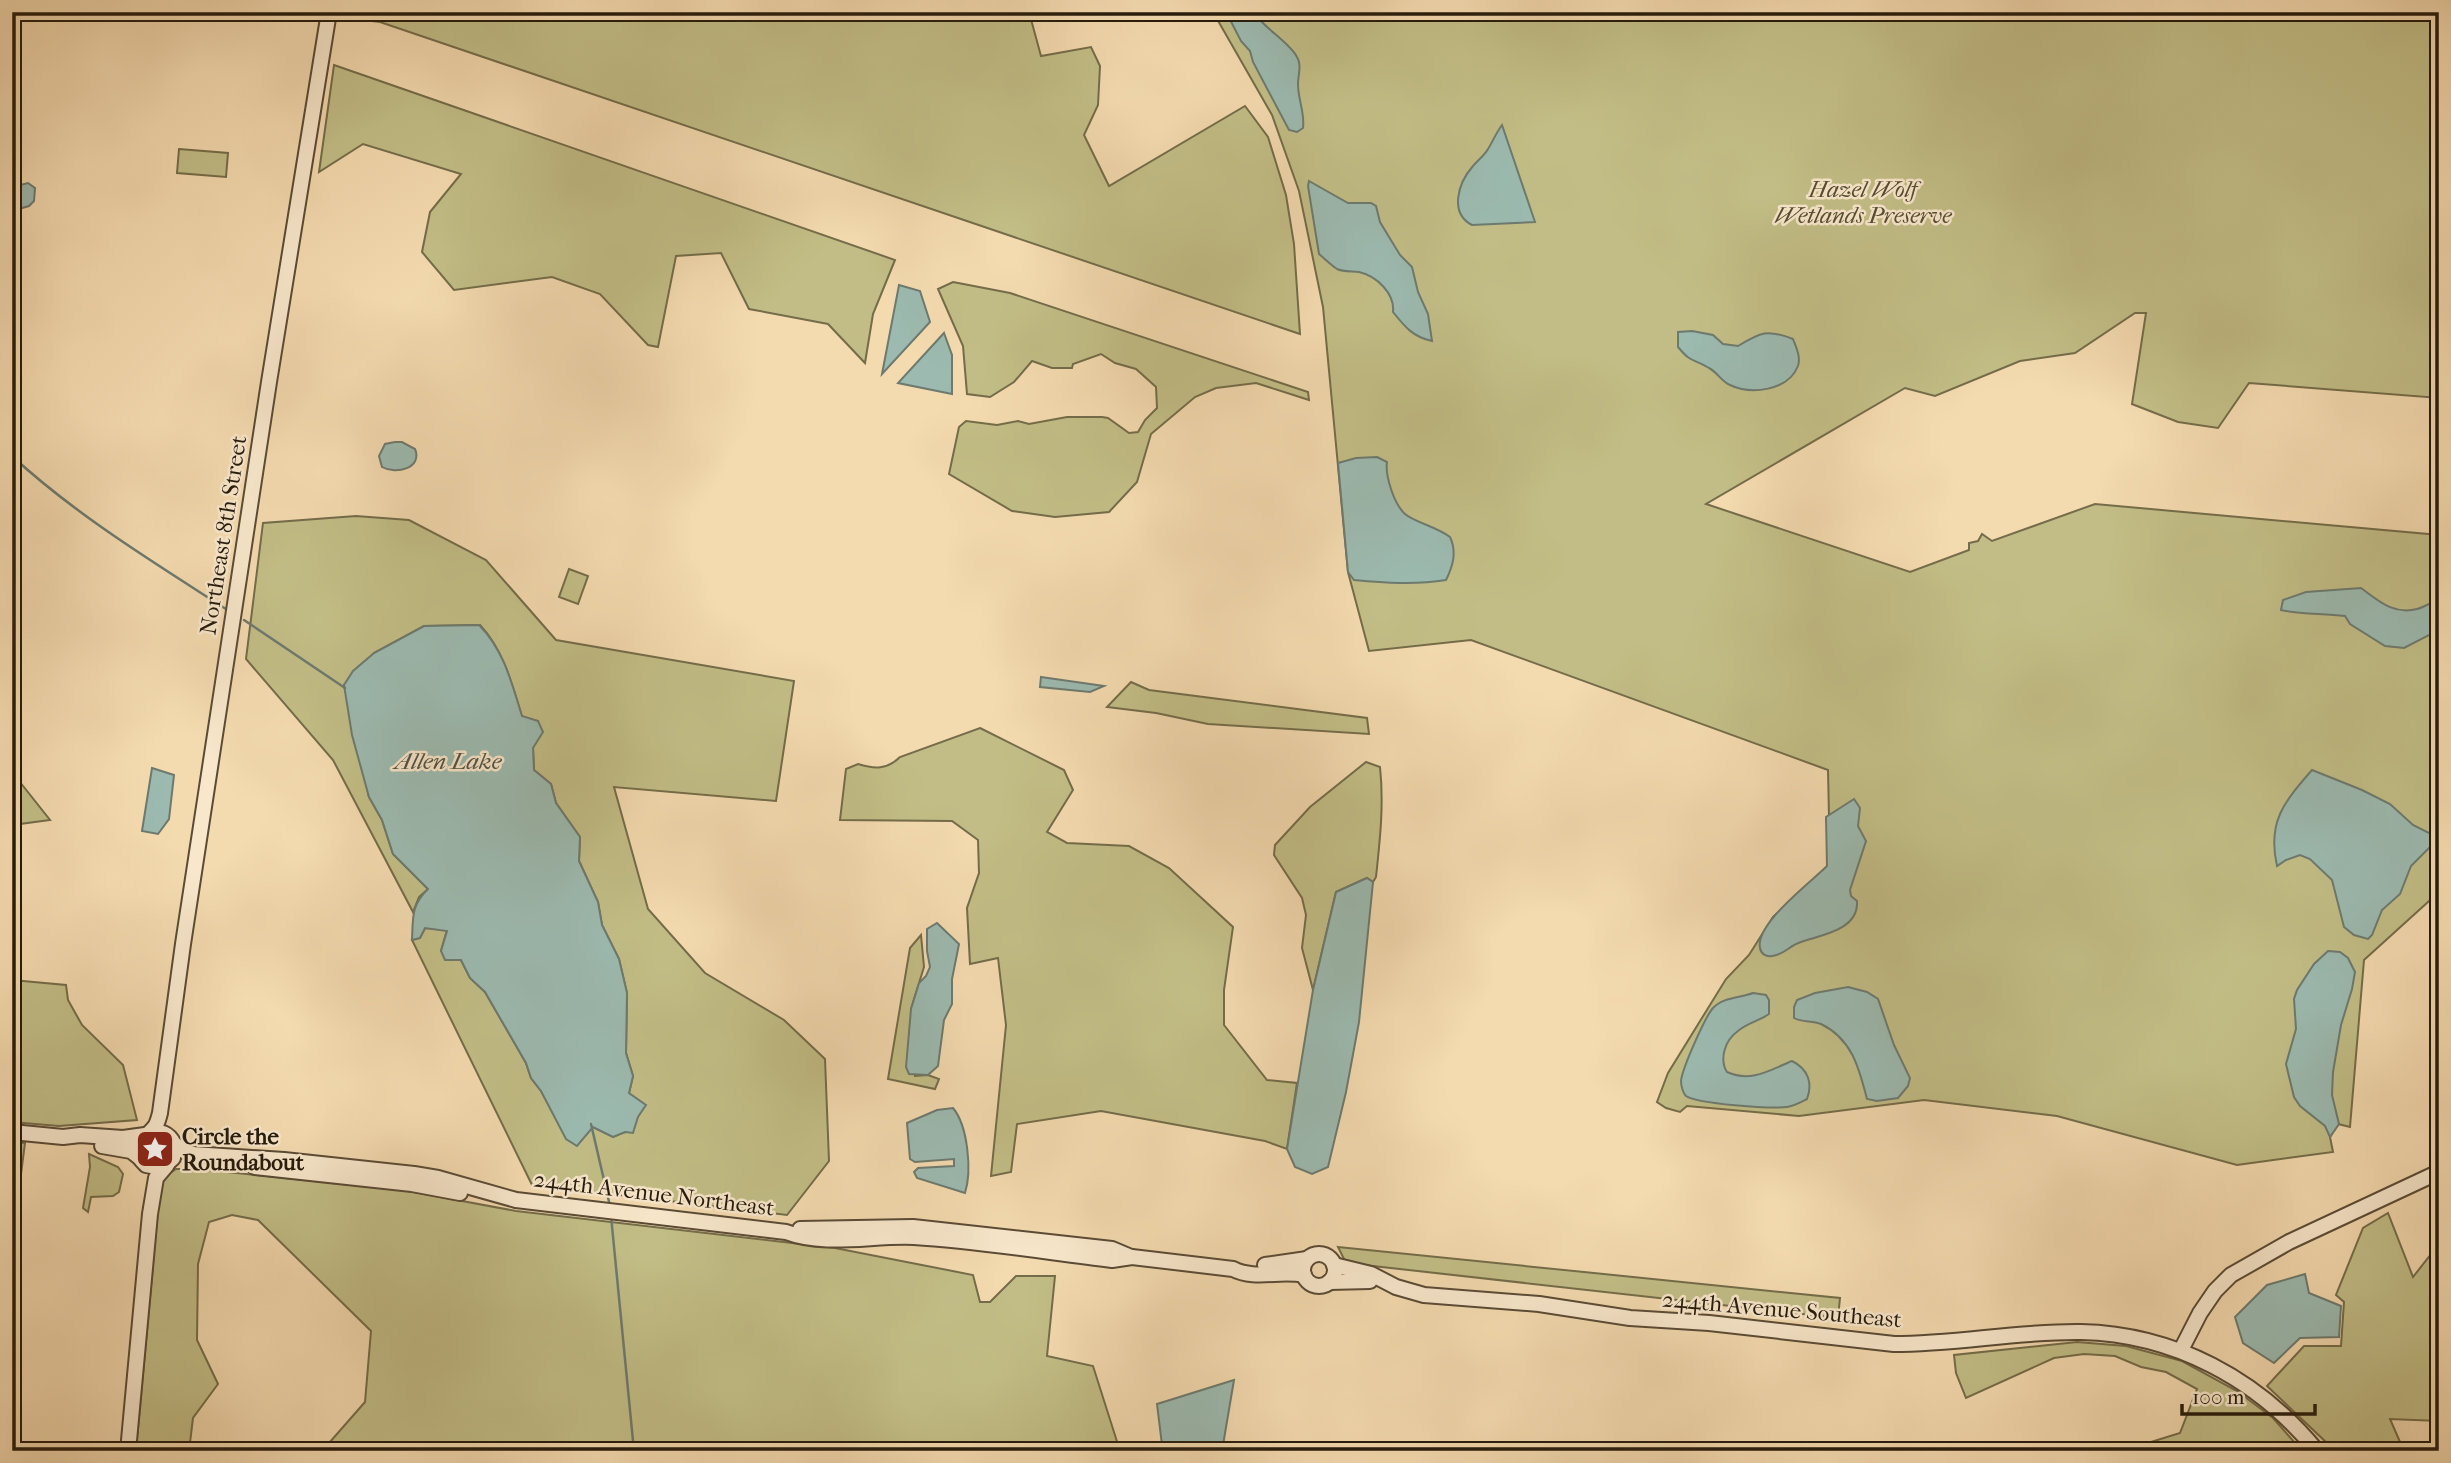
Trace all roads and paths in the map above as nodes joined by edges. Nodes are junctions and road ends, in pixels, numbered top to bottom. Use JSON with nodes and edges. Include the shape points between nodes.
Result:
{"nodes":[{"id":1,"x":329,"y":12,"type":"edge"},
{"id":2,"x":167,"y":1065,"type":"junction"},
{"id":3,"x":12,"y":1132,"type":"edge"},
{"id":4,"x":147,"y":1134,"type":"junction"},
{"id":5,"x":63,"y":1137,"type":"junction"},
{"id":6,"x":172,"y":1141,"type":"junction"},
{"id":7,"x":141,"y":1160,"type":"junction"},
{"id":8,"x":168,"y":1164,"type":"junction"},
{"id":9,"x":2439,"y":1172,"type":"edge"},
{"id":10,"x":438,"y":1184,"type":"junction"},
{"id":11,"x":150,"y":1214,"type":"junction"},
{"id":12,"x":1307,"y":1259,"type":"junction"},
{"id":13,"x":1334,"y":1265,"type":"junction"},
{"id":14,"x":1233,"y":1269,"type":"junction"},
{"id":15,"x":1304,"y":1275,"type":"junction"},
{"id":16,"x":1380,"y":1280,"type":"junction"},
{"id":17,"x":1329,"y":1282,"type":"junction"},
{"id":18,"x":2181,"y":1350,"type":"junction"},
{"id":19,"x":128,"y":1451,"type":"edge"},
{"id":20,"x":2317,"y":1451,"type":"edge"}],
"edges":[{"from":1,"to":2,"type":"street","name":"Northeast 8th Street"},
{"from":2,"to":4,"type":"street","name":"Northeast 8th Street","via":[[160,1113]]},
{"from":2,"to":6,"type":"street","name":"Northeast 8th Street"},
{"from":3,"to":5,"type":"street"},
{"from":4,"to":5,"type":"street"},
{"from":4,"to":6,"type":"street","via":[[161,1132]]},
{"from":4,"to":7,"type":"street","via":[[138,1148]]},
{"from":5,"to":7,"type":"street","via":[[112,1146]]},
{"from":6,"to":8,"type":"street","via":[[175,1154]]},
{"from":6,"to":10,"type":"street","name":"244th Avenue Northeast","via":[[193,1154],[284,1160]]},
{"from":7,"to":8,"type":"street","via":[[151,1168]]},
{"from":7,"to":11,"type":"street"},
{"from":8,"to":10,"type":"street","name":"244th Avenue Northeast","via":[[206,1162]]},
{"from":8,"to":11,"type":"street","via":[[156,1178]]},
{"from":9,"to":18,"type":"street","via":[[2289,1242],[2231,1275],[2200,1313]]},
{"from":10,"to":14,"type":"street","name":"244th Avenue Northeast","via":[[522,1200],[798,1236],[887,1232]]},
{"from":11,"to":19,"type":"street"},
{"from":12,"to":13,"type":"street","via":[[1325,1255]]},
{"from":12,"to":14,"type":"street"},
{"from":12,"to":15,"type":"street"},
{"from":13,"to":16,"type":"street","name":"244th Avenue Southeast"},
{"from":13,"to":17,"type":"street"},
{"from":14,"to":15,"type":"street","via":[[1242,1274]]},
{"from":15,"to":17,"type":"street","via":[[1317,1286]]},
{"from":16,"to":17,"type":"street","name":"244th Avenue Southeast"},
{"from":16,"to":18,"type":"street","name":"244th Avenue Southeast","via":[[1424,1295],[1894,1344],[2080,1332]]},
{"from":18,"to":20,"type":"street","name":"244th Avenue Southeast","via":[[2252,1388]]}]}
